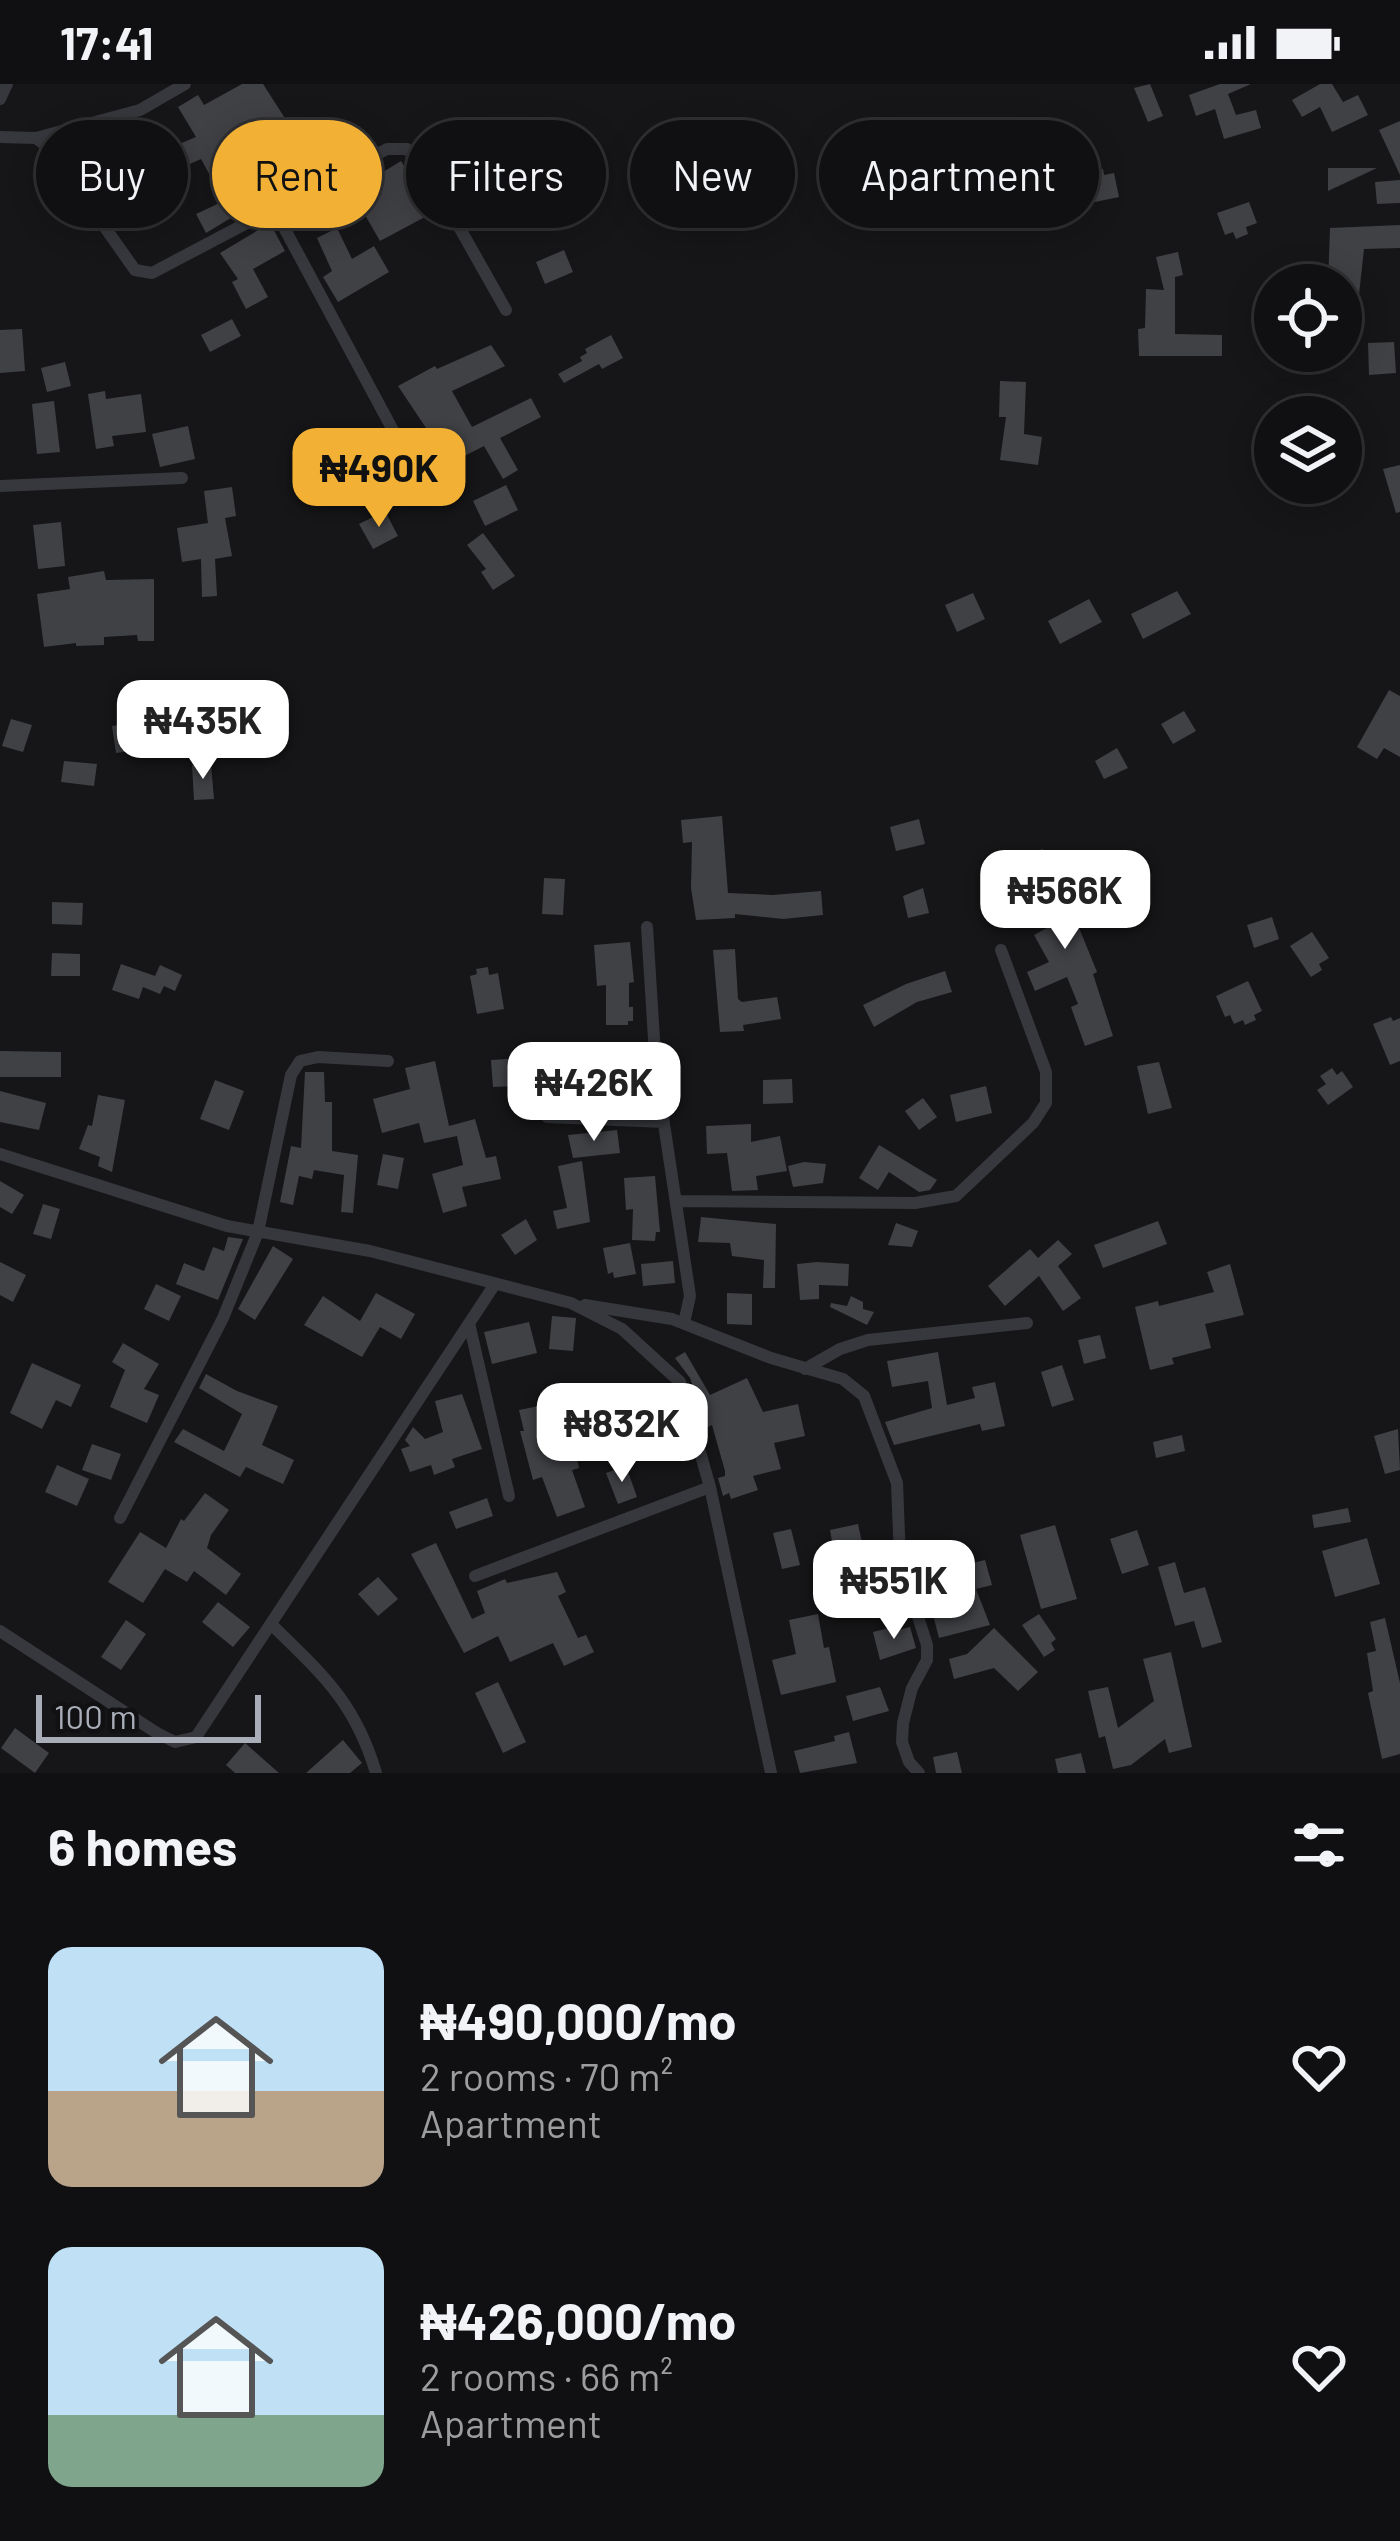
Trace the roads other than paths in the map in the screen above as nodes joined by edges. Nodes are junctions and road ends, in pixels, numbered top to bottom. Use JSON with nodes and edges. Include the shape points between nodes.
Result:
{"nodes":[{"id":1,"x":7,"y":84,"type":"edge"},
{"id":2,"x":185,"y":84,"type":"edge"},
{"id":3,"x":0,"y":99,"type":"edge"},
{"id":4,"x":103,"y":120,"type":"edge"},
{"id":5,"x":0,"y":136,"type":"edge"},
{"id":6,"x":36,"y":138,"type":"edge"},
{"id":7,"x":382,"y":151,"type":"edge"},
{"id":8,"x":106,"y":228,"type":"edge"},
{"id":9,"x":238,"y":228,"type":"edge"},
{"id":10,"x":284,"y":228,"type":"edge"},
{"id":11,"x":506,"y":310,"type":"dead end"},
{"id":12,"x":182,"y":478,"type":"dead end"},
{"id":13,"x":0,"y":486,"type":"edge"},
{"id":14,"x":423,"y":486,"type":"dead end"},
{"id":15,"x":647,"y":927,"type":"dead end"},
{"id":16,"x":1001,"y":950,"type":"dead end"},
{"id":17,"x":388,"y":1061,"type":"dead end"},
{"id":18,"x":547,"y":1117,"type":"dead end"},
{"id":19,"x":664,"y":1122,"type":"junction"},
{"id":20,"x":0,"y":1154,"type":"edge"},
{"id":21,"x":677,"y":1201,"type":"junction"},
{"id":22,"x":258,"y":1232,"type":"junction"},
{"id":23,"x":495,"y":1284,"type":"junction"},
{"id":24,"x":571,"y":1303,"type":"junction"},
{"id":25,"x":469,"y":1323,"type":"junction"},
{"id":26,"x":684,"y":1323,"type":"junction"},
{"id":27,"x":1027,"y":1323,"type":"dead end"},
{"id":28,"x":805,"y":1370,"type":"junction"},
{"id":29,"x":710,"y":1487,"type":"junction"},
{"id":30,"x":508,"y":1496,"type":"dead end"},
{"id":31,"x":120,"y":1518,"type":"dead end"},
{"id":32,"x":476,"y":1576,"type":"dead end"},
{"id":33,"x":271,"y":1624,"type":"junction"},
{"id":34,"x":0,"y":1631,"type":"edge"},
{"id":35,"x":376,"y":1773,"type":"edge"},
{"id":36,"x":771,"y":1773,"type":"edge"},
{"id":37,"x":919,"y":1773,"type":"edge"}],
"edges":[{"from":1,"to":3,"type":"street"},
{"from":2,"to":4,"type":"street"},
{"from":5,"to":6,"type":"street"},
{"from":7,"to":11,"type":"street","via":[[407,149],[428,172]]},
{"from":8,"to":9,"type":"street","via":[[135,270],[152,273]]},
{"from":10,"to":14,"type":"street"},
{"from":12,"to":13,"type":"street"},
{"from":15,"to":19,"type":"street"},
{"from":16,"to":21,"type":"street","via":[[1046,1072],[1046,1102],[956,1196],[915,1203]]},
{"from":17,"to":22,"type":"street","via":[[300,1061],[290,1075]]},
{"from":18,"to":19,"type":"street"},
{"from":19,"to":21,"type":"street"},
{"from":20,"to":22,"type":"street"},
{"from":21,"to":26,"type":"street","via":[[690,1296]]},
{"from":22,"to":23,"type":"street"},
{"from":22,"to":31,"type":"street"},
{"from":23,"to":24,"type":"street"},
{"from":23,"to":25,"type":"street"},
{"from":24,"to":26,"type":"street"},
{"from":24,"to":29,"type":"street","via":[[622,1329],[680,1382]]},
{"from":25,"to":30,"type":"street"},
{"from":25,"to":33,"type":"street"},
{"from":26,"to":28,"type":"street"},
{"from":27,"to":28,"type":"street","via":[[868,1340]]},
{"from":28,"to":37,"type":"street","via":[[843,1379],[864,1396],[897,1483],[900,1560],[927,1645],[903,1723],[902,1742]]},
{"from":29,"to":32,"type":"street"},
{"from":29,"to":36,"type":"street"},
{"from":33,"to":34,"type":"street","via":[[196,1737],[176,1742]]},
{"from":33,"to":35,"type":"street","via":[[335,1687]]}]}
